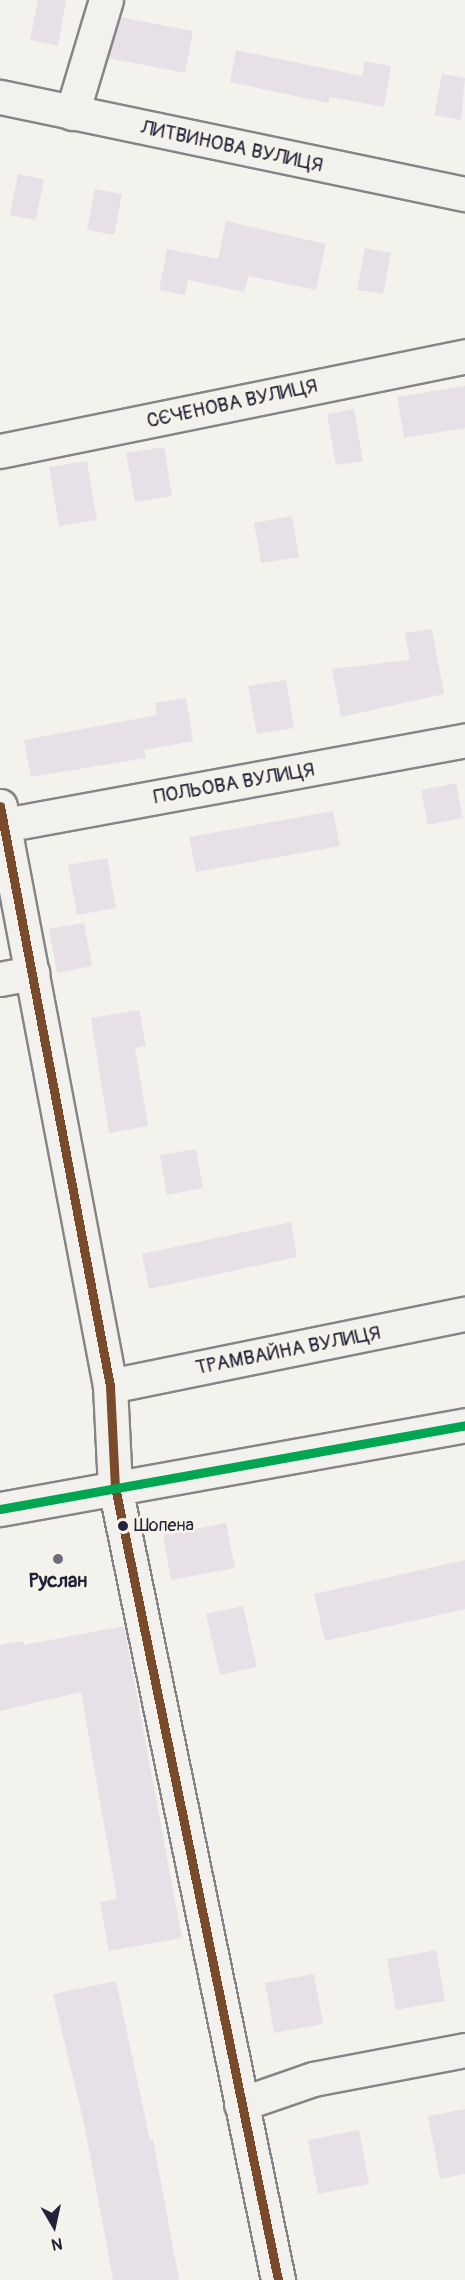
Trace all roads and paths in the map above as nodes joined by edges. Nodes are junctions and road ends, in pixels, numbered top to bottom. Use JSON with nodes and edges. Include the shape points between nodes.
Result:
{"nodes":[{"id":1,"x":106,"y":0,"type":"edge"},
{"id":2,"x":0,"y":97,"type":"edge"},
{"id":3,"x":72,"y":113,"type":"junction"},
{"id":4,"x":465,"y":194,"type":"edge"},
{"id":5,"x":465,"y":356,"type":"edge"},
{"id":6,"x":0,"y":451,"type":"edge"},
{"id":7,"x":465,"y":740,"type":"edge"},
{"id":8,"x":2,"y":815,"type":"edge"},
{"id":9,"x":32,"y":973,"type":"junction"},
{"id":10,"x":0,"y":979,"type":"edge"},
{"id":11,"x":465,"y":1314,"type":"edge"},
{"id":12,"x":110,"y":1386,"type":"junction"},
{"id":13,"x":465,"y":1425,"type":"edge"},
{"id":14,"x":115,"y":1487,"type":"junction"},
{"id":15,"x":0,"y":1509,"type":"edge"},
{"id":16,"x":465,"y":2050,"type":"edge"},
{"id":17,"x":241,"y":2104,"type":"junction"},
{"id":18,"x":278,"y":2280,"type":"edge"}],
"edges":[{"from":1,"to":3,"type":"street"},
{"from":2,"to":3,"type":"street","name":"ЛИТВИНОВА ВУЛИЦЯ"},
{"from":3,"to":4,"type":"street","name":"ЛИТВИНОВА ВУЛИЦЯ"},
{"from":5,"to":6,"type":"street","name":"СЄЧЕНОВА ВУЛИЦЯ"},
{"from":7,"to":8,"type":"street","name":"ПОЛЬОВА ВУЛИЦЯ"},
{"from":8,"to":9,"type":"street"},
{"from":9,"to":10,"type":"street"},
{"from":9,"to":12,"type":"street"},
{"from":11,"to":12,"type":"street","name":"ТРАМВАЙНА ВУЛИЦЯ"},
{"from":12,"to":14,"type":"street"},
{"from":13,"to":14,"type":"street"},
{"from":14,"to":15,"type":"street"},
{"from":14,"to":17,"type":"street"},
{"from":16,"to":17,"type":"street","via":[[313,2079]]},
{"from":17,"to":18,"type":"street"}]}
